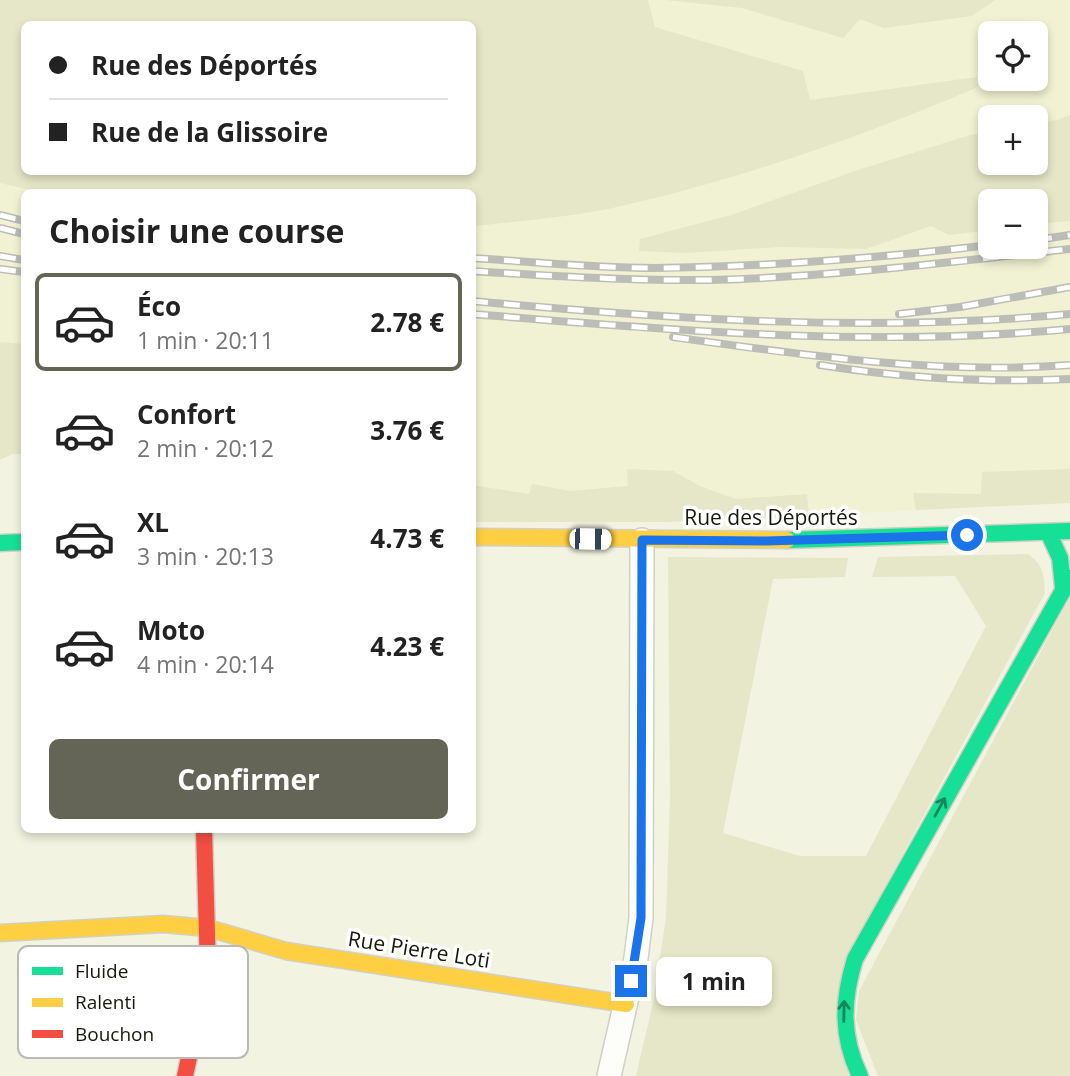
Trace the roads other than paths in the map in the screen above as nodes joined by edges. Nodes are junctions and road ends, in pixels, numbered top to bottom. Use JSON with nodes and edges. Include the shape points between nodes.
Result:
{"nodes":[{"id":1,"x":1070,"y":531,"type":"edge"},
{"id":2,"x":1048,"y":532,"type":"junction"},
{"id":3,"x":476,"y":537,"type":"edge"},
{"id":4,"x":642,"y":540,"type":"junction"},
{"id":5,"x":21,"y":542,"type":"edge"},
{"id":6,"x":0,"y":543,"type":"edge"},
{"id":7,"x":1066,"y":582,"type":"edge"},
{"id":8,"x":204,"y":833,"type":"edge"},
{"id":9,"x":208,"y":928,"type":"junction"},
{"id":10,"x":0,"y":933,"type":"edge"},
{"id":11,"x":208,"y":946,"type":"edge"},
{"id":12,"x":625,"y":1004,"type":"junction"},
{"id":13,"x":189,"y":1058,"type":"edge"},
{"id":14,"x":185,"y":1076,"type":"edge"},
{"id":15,"x":609,"y":1076,"type":"edge"},
{"id":16,"x":860,"y":1076,"type":"edge"}],
"edges":[{"from":1,"to":2,"type":"main road","name":"Rue des Déportés"},
{"from":2,"to":4,"type":"main road","name":"Rue des Déportés"},
{"from":2,"to":7,"type":"main road","via":[[1060,553]]},
{"from":3,"to":4,"type":"main road","name":"Rue des Déportés"},
{"from":4,"to":12,"type":"street","via":[[641,918]]},
{"from":5,"to":6,"type":"main road"},
{"from":16,"to":7,"type":"main road","one_way":true,"via":[[852,1062],[842,1013],[855,958]]},
{"from":8,"to":9,"type":"main road"},
{"from":9,"to":10,"type":"main road","name":"Rue Pierre Loti","via":[[163,924]]},
{"from":9,"to":11,"type":"main road"},
{"from":9,"to":12,"type":"main road","name":"Rue Pierre Loti","via":[[286,951]]},
{"from":12,"to":15,"type":"street"},
{"from":13,"to":14,"type":"main road"}]}
